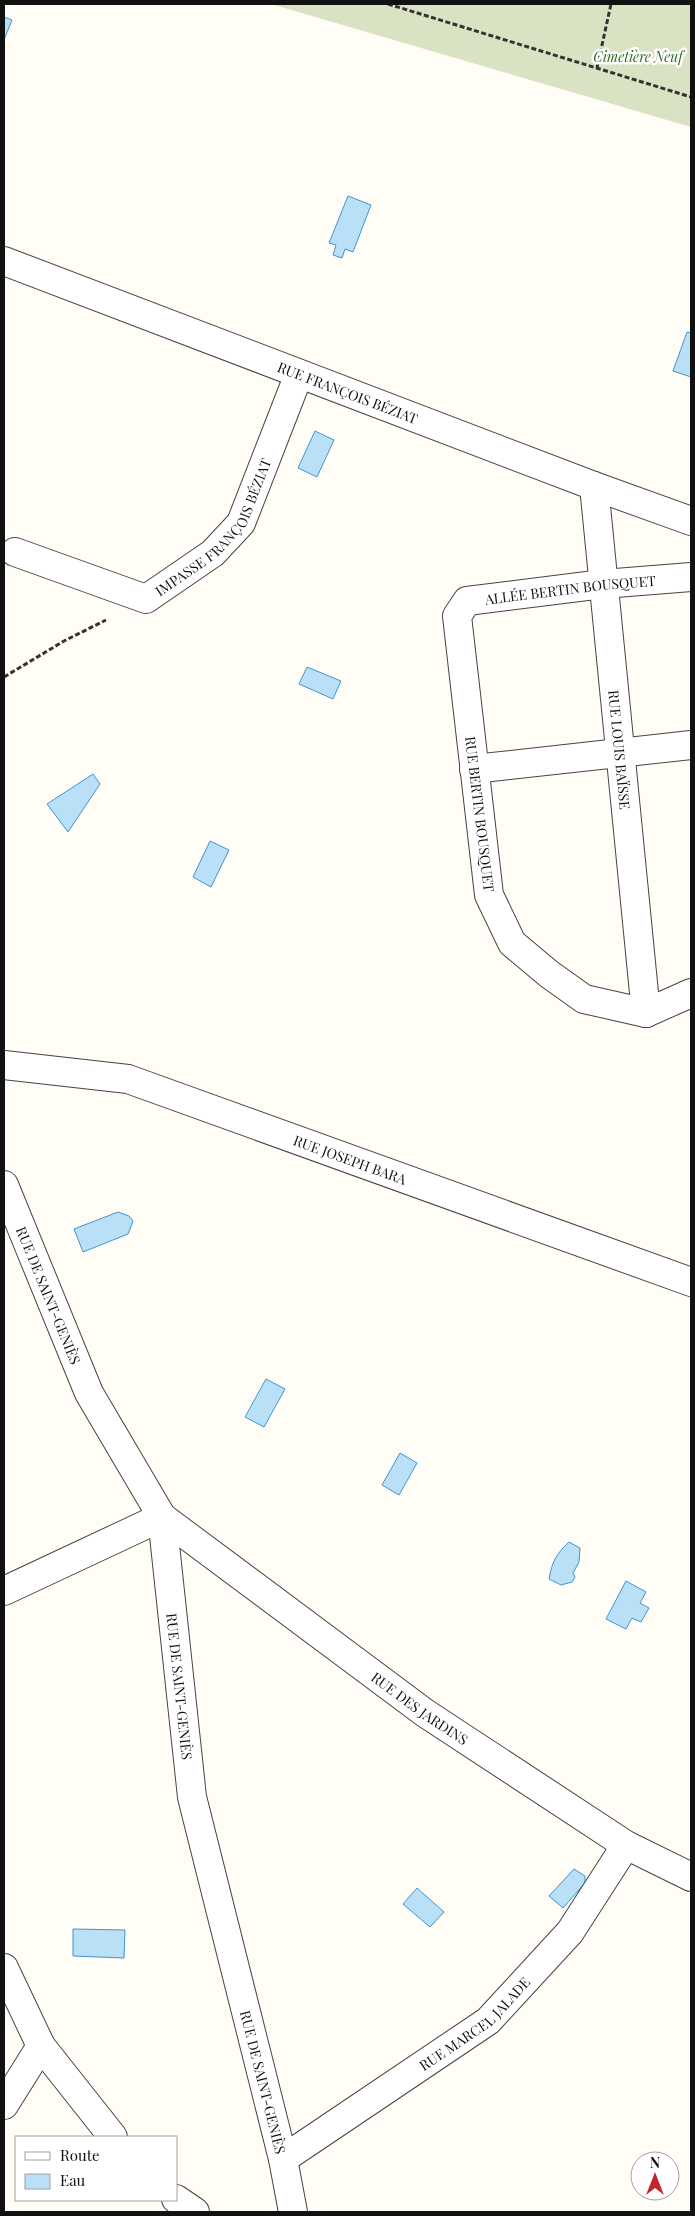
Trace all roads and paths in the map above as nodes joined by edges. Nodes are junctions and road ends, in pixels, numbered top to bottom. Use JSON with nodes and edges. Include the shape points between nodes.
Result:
{"nodes":[{"id":1,"x":388,"y":4,"type":"edge"},
{"id":2,"x":611,"y":4,"type":"edge"},
{"id":3,"x":597,"y":68,"type":"junction"},
{"id":4,"x":691,"y":96,"type":"edge"},
{"id":5,"x":4,"y":261,"type":"edge"},
{"id":6,"x":299,"y":374,"type":"junction"},
{"id":7,"x":594,"y":486,"type":"junction"},
{"id":8,"x":691,"y":521,"type":"edge"},
{"id":9,"x":15,"y":552,"type":"dead end"},
{"id":10,"x":691,"y":577,"type":"edge"},
{"id":11,"x":603,"y":584,"type":"junction"},
{"id":12,"x":146,"y":599,"type":"junction"},
{"id":13,"x":457,"y":616,"type":"joint"},
{"id":14,"x":4,"y":677,"type":"edge"},
{"id":15,"x":691,"y":745,"type":"edge"},
{"id":16,"x":620,"y":753,"type":"junction"},
{"id":17,"x":474,"y":769,"type":"junction"},
{"id":18,"x":691,"y":993,"type":"edge"},
{"id":19,"x":646,"y":1013,"type":"junction"},
{"id":20,"x":4,"y":1066,"type":"edge"},
{"id":21,"x":4,"y":1186,"type":"edge"},
{"id":22,"x":691,"y":1282,"type":"edge"},
{"id":23,"x":162,"y":1517,"type":"junction"},
{"id":24,"x":4,"y":1591,"type":"edge"},
{"id":25,"x":626,"y":1845,"type":"junction"},
{"id":26,"x":691,"y":1877,"type":"edge"},
{"id":27,"x":4,"y":1968,"type":"edge"},
{"id":28,"x":41,"y":2046,"type":"junction"},
{"id":29,"x":4,"y":2105,"type":"edge"},
{"id":30,"x":112,"y":2136,"type":"edge"},
{"id":31,"x":283,"y":2159,"type":"junction"},
{"id":32,"x":178,"y":2200,"type":"edge"},
{"id":33,"x":195,"y":2212,"type":"edge"},
{"id":34,"x":294,"y":2212,"type":"edge"}],
"edges":[{"from":1,"to":3,"type":"path"},
{"from":2,"to":3,"type":"path"},
{"from":3,"to":4,"type":"path"},
{"from":5,"to":6,"type":"street","name":"RUE FRANÇOIS BÉZIAT"},
{"from":6,"to":7,"type":"street","name":"RUE FRANÇOIS BÉZIAT"},
{"from":6,"to":12,"type":"street","name":"IMPASSE FRANÇOIS BÉZIAT","via":[[241,523],[213,553]]},
{"from":7,"to":8,"type":"street","name":"RUE FRANÇOIS BÉZIAT"},
{"from":7,"to":11,"type":"street","name":"RUE LOUIS BAÏSSE"},
{"from":9,"to":12,"type":"street","name":"IMPASSE FRANÇOIS BÉZIAT"},
{"from":10,"to":11,"type":"street","name":"ALLÉE BERTIN BOUSQUET"},
{"from":11,"to":13,"type":"street","name":"ALLÉE BERTIN BOUSQUET","via":[[468,601]]},
{"from":11,"to":16,"type":"street","name":"RUE LOUIS BAÏSSE"},
{"from":12,"to":14,"type":"path","via":[[64,641]]},
{"from":13,"to":17,"type":"street","name":"RUE BERTIN BOUSQUET"},
{"from":15,"to":16,"type":"street"},
{"from":16,"to":17,"type":"street"},
{"from":16,"to":19,"type":"street","name":"RUE LOUIS BAÏSSE"},
{"from":17,"to":19,"type":"street","name":"RUE BERTIN BOUSQUET","via":[[489,895],[512,943],[584,999]]},
{"from":18,"to":19,"type":"street"},
{"from":20,"to":22,"type":"street","name":"RUE JOSEPH BARA","via":[[128,1079]]},
{"from":21,"to":23,"type":"street","name":"RUE DE SAINT-GENIÈS","via":[[89,1393]]},
{"from":23,"to":24,"type":"street"},
{"from":23,"to":25,"type":"street","name":"RUE DES JARDINS","via":[[425,1713]]},
{"from":23,"to":31,"type":"street","name":"RUE DE SAINT-GENIÈS","via":[[192,1797]]},
{"from":25,"to":26,"type":"street","name":"RUE DES JARDINS"},
{"from":25,"to":31,"type":"street","name":"RUE MARCEL JALADE","via":[[570,1932],[488,2021]]},
{"from":27,"to":28,"type":"street"},
{"from":28,"to":29,"type":"street"},
{"from":28,"to":30,"type":"street"},
{"from":31,"to":34,"type":"street","name":"RUE DE SAINT-GENIÈS"},
{"from":32,"to":33,"type":"street"}]}
